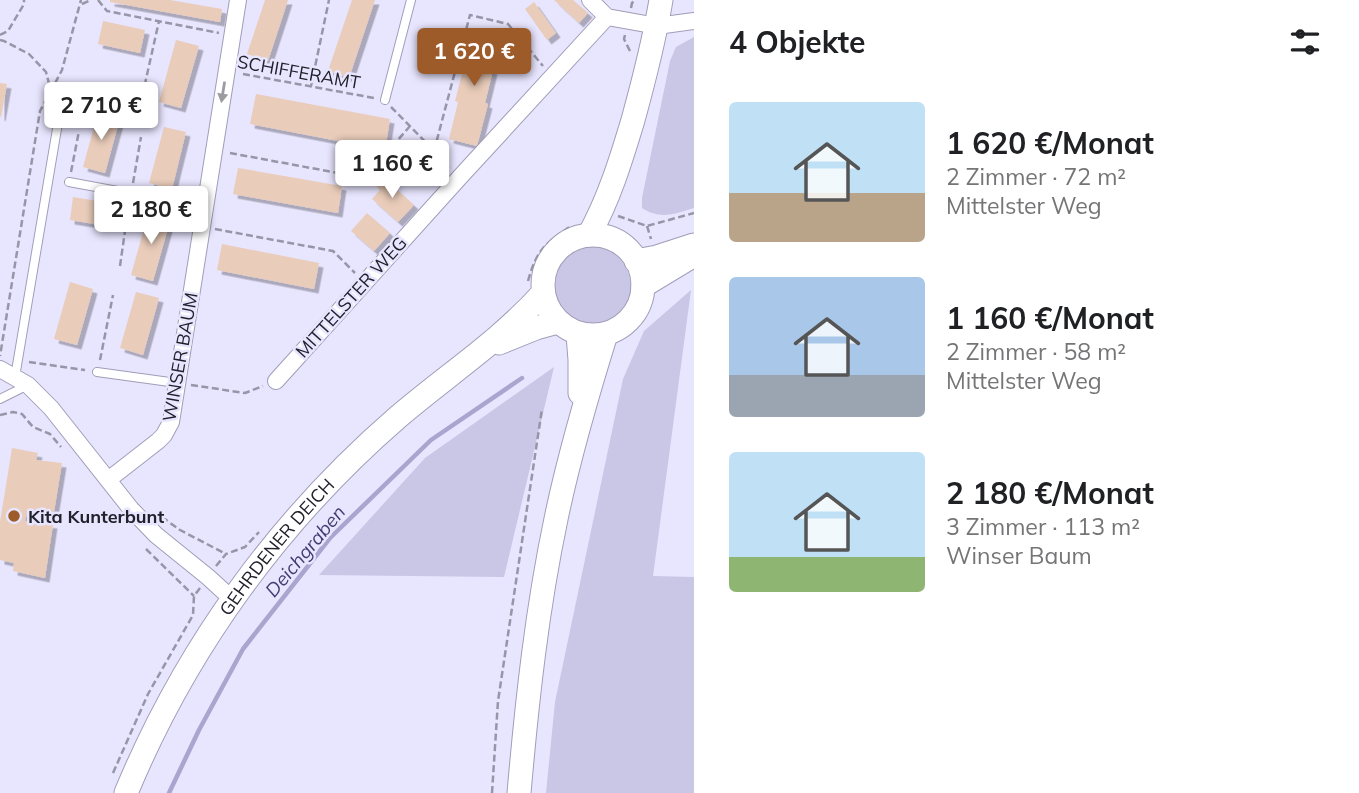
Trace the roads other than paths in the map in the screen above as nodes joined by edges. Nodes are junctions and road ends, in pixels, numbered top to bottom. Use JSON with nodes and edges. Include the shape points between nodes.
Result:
{"nodes":[{"id":1,"x":238,"y":0,"type":"edge"},
{"id":2,"x":411,"y":0,"type":"edge"},
{"id":3,"x":590,"y":0,"type":"edge"},
{"id":4,"x":661,"y":0,"type":"edge"},
{"id":5,"x":607,"y":17,"type":"junction"},
{"id":6,"x":694,"y":21,"type":"edge"},
{"id":7,"x":657,"y":26,"type":"junction"},
{"id":8,"x":385,"y":100,"type":"road end"},
{"id":9,"x":58,"y":123,"type":"road end"},
{"id":10,"x":620,"y":165,"type":"junction"},
{"id":11,"x":69,"y":182,"type":"road end"},
{"id":12,"x":204,"y":208,"type":"junction"},
{"id":13,"x":589,"y":235,"type":"junction"},
{"id":14,"x":618,"y":242,"type":"junction"},
{"id":15,"x":694,"y":245,"type":"edge"},
{"id":16,"x":694,"y":255,"type":"edge"},
{"id":17,"x":636,"y":261,"type":"junction"},
{"id":18,"x":643,"y":286,"type":"junction"},
{"id":19,"x":543,"y":292,"type":"junction"},
{"id":20,"x":568,"y":328,"type":"junction"},
{"id":21,"x":606,"y":334,"type":"junction"},
{"id":22,"x":486,"y":348,"type":"junction"},
{"id":23,"x":0,"y":369,"type":"edge"},
{"id":24,"x":97,"y":372,"type":"road end"},
{"id":25,"x":21,"y":374,"type":"junction"},
{"id":26,"x":276,"y":381,"type":"road end"},
{"id":27,"x":177,"y":383,"type":"junction"},
{"id":28,"x":0,"y":399,"type":"edge"},
{"id":29,"x":579,"y":421,"type":"junction"},
{"id":30,"x":108,"y":480,"type":"junction"},
{"id":31,"x":232,"y":599,"type":"junction"},
{"id":32,"x":126,"y":793,"type":"edge"},
{"id":33,"x":519,"y":793,"type":"edge"}],
"edges":[{"from":1,"to":12,"type":"street","name":"WINSER BAUM","one_way":true},
{"from":2,"to":8,"type":"lane"},
{"from":3,"to":5,"type":"street"},
{"from":4,"to":7,"type":"main road"},
{"from":5,"to":7,"type":"street"},
{"from":5,"to":26,"type":"street","name":"MITTELSTER WEG"},
{"from":6,"to":7,"type":"street"},
{"from":7,"to":10,"type":"main road"},
{"from":9,"to":25,"type":"lane"},
{"from":10,"to":13,"type":"main road"},
{"from":10,"to":14,"type":"main road"},
{"from":11,"to":12,"type":"lane"},
{"from":12,"to":27,"type":"street","name":"WINSER BAUM"},
{"from":13,"to":14,"type":"main road"},
{"from":13,"to":19,"type":"main road","via":[[564,244],[554,254],[547,265]]},
{"from":14,"to":17,"type":"main road"},
{"from":15,"to":17,"type":"main road"},
{"from":16,"to":18,"type":"main road"},
{"from":17,"to":18,"type":"main road"},
{"from":18,"to":21,"type":"main road","via":[[636,311]]},
{"from":19,"to":20,"type":"main road","via":[[551,314]]},
{"from":19,"to":22,"type":"main road","name":"GEHRDENER DEICH"},
{"from":20,"to":21,"type":"main road"},
{"from":20,"to":22,"type":"main road","name":"GEHRDENER DEICH","via":[[536,328]]},
{"from":20,"to":29,"type":"main road","via":[[580,360]]},
{"from":21,"to":29,"type":"main road"},
{"from":22,"to":31,"type":"main road","name":"GEHRDENER DEICH","via":[[360,452],[315,498]]},
{"from":23,"to":25,"type":"street"},
{"from":24,"to":27,"type":"lane"},
{"from":25,"to":28,"type":"lane"},
{"from":25,"to":30,"type":"street"},
{"from":27,"to":30,"type":"street","name":"WINSER BAUM","via":[[171,422],[164,435]]},
{"from":29,"to":33,"type":"main road","via":[[549,558],[529,686]]},
{"from":30,"to":31,"type":"street","via":[[156,535]]},
{"from":31,"to":32,"type":"main road","name":"GEHRDENER DEICH","via":[[161,716]]}]}
